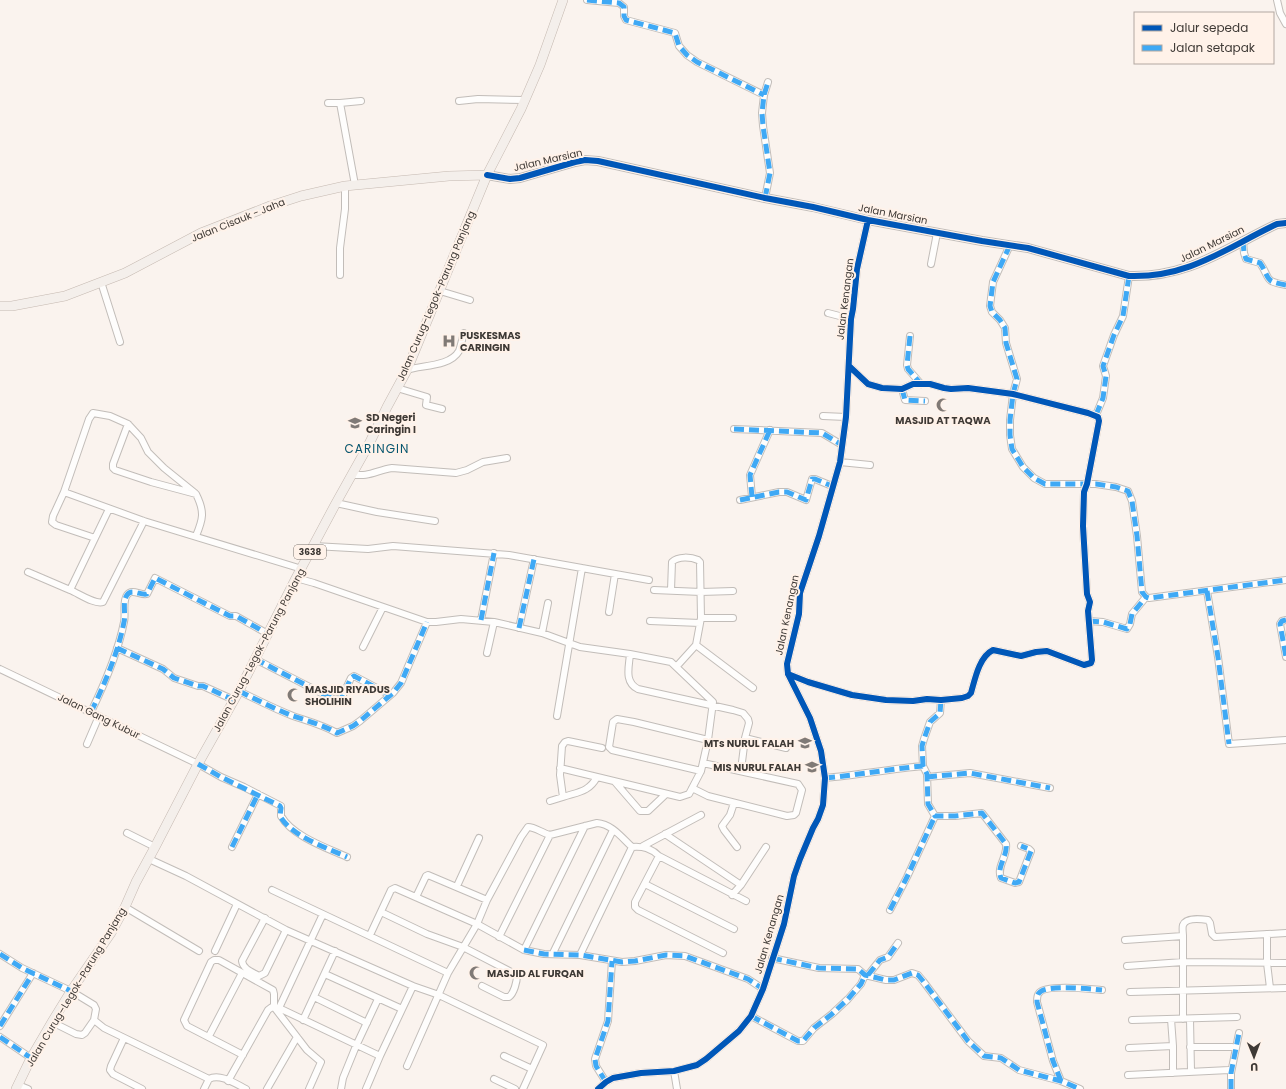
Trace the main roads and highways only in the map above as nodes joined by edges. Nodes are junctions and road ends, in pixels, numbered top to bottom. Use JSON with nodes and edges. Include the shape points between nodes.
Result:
{"nodes":[{"id":1,"x":563,"y":0,"type":"edge"},
{"id":2,"x":487,"y":175,"type":"junction"},
{"id":3,"x":0,"y":306,"type":"edge"},
{"id":4,"x":17,"y":1087,"type":"edge"}],
"edges":[{"from":1,"to":2,"type":"main road","name":"Jalan Curug–Legok–Parung Panjang","number":"3638","via":[[525,100]]},
{"from":2,"to":3,"type":"main road","name":"Jalan Cisauk - Jaha","via":[[345,186],[301,196],[202,233],[125,273],[65,296]]},
{"from":2,"to":4,"type":"main road","name":"Jalan Curug–Legok–Parung Panjang","number":"3638","via":[[407,370],[369,444],[296,578],[111,933],[52,1022]]}]}
